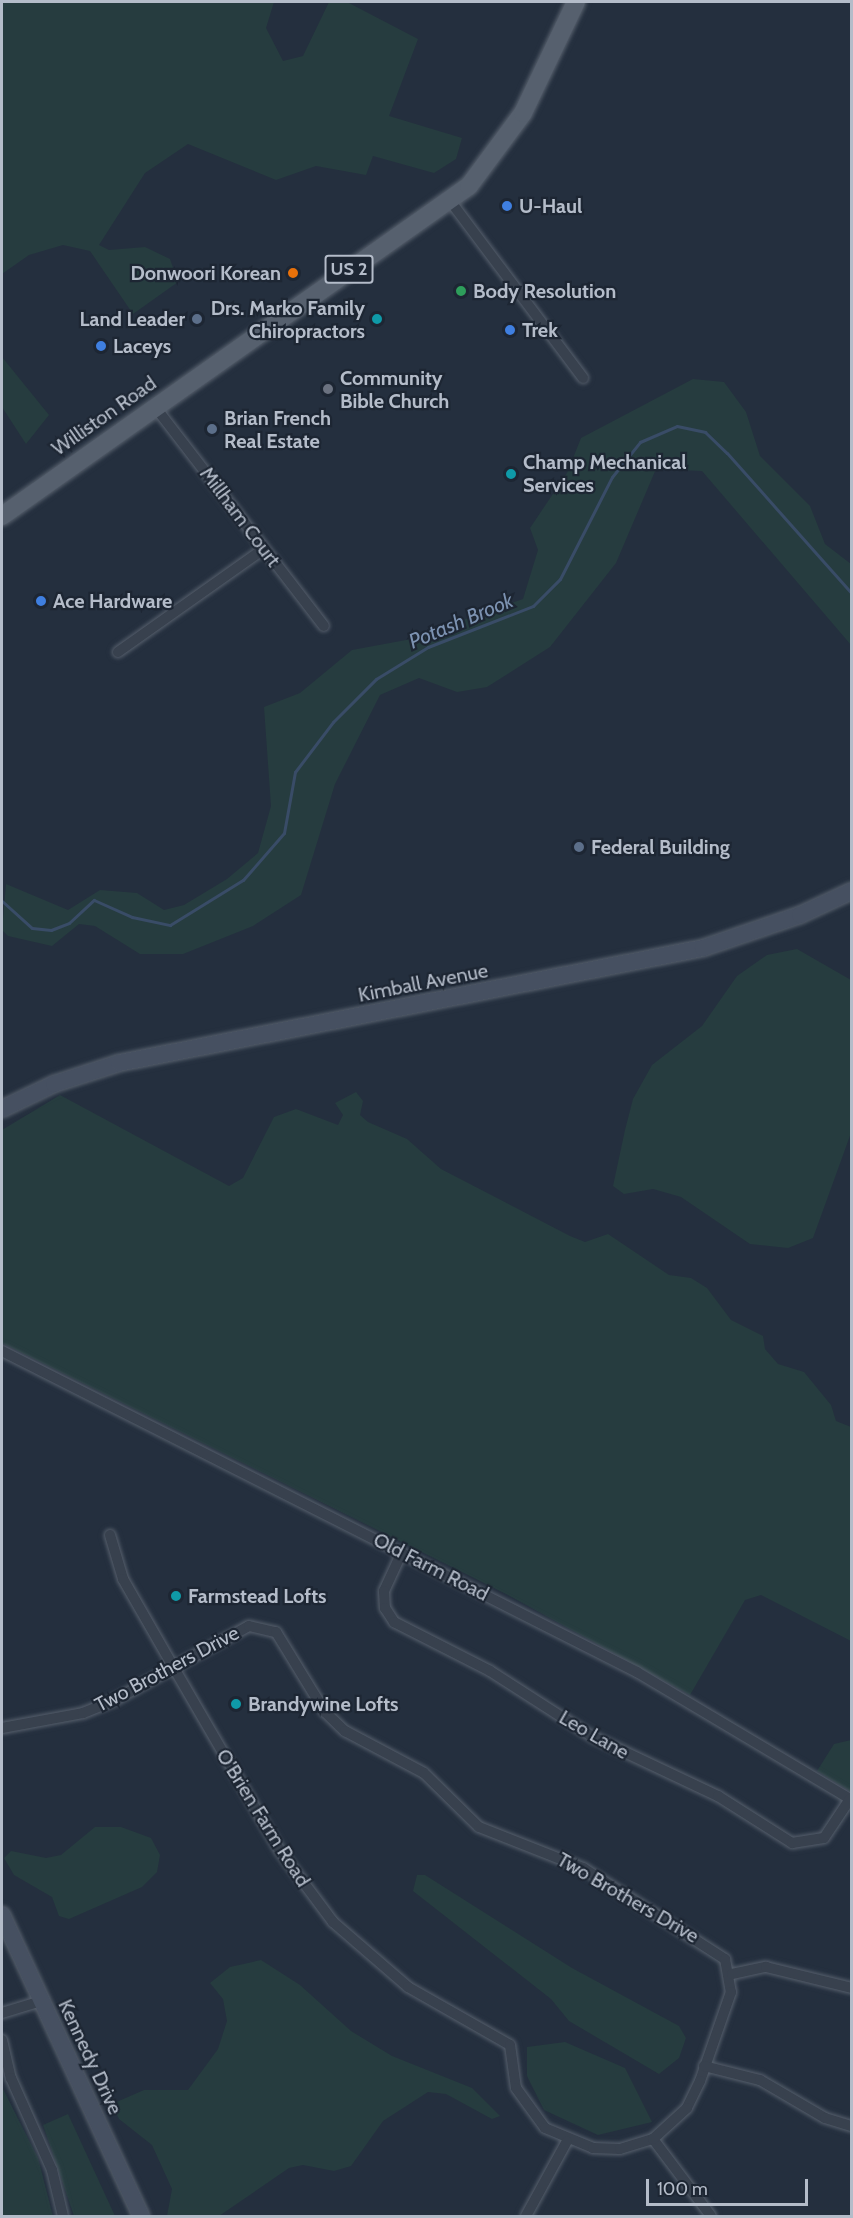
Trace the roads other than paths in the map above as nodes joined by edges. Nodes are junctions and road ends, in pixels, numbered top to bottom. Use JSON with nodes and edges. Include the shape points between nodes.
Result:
{"nodes":[{"id":1,"x":576,"y":2,"type":"edge"},
{"id":2,"x":451,"y":202,"type":"junction"},
{"id":3,"x":583,"y":378,"type":"dead end"},
{"id":4,"x":156,"y":408,"type":"junction"},
{"id":5,"x":2,"y":516,"type":"edge"},
{"id":6,"x":262,"y":550,"type":"junction"},
{"id":7,"x":324,"y":626,"type":"dead end"},
{"id":8,"x":118,"y":652,"type":"dead end"},
{"id":9,"x":852,"y":891,"type":"edge"},
{"id":10,"x":2,"y":1109,"type":"edge"},
{"id":11,"x":2,"y":1351,"type":"edge"},
{"id":12,"x":110,"y":1535,"type":"dead end"},
{"id":13,"x":402,"y":1552,"type":"junction"},
{"id":14,"x":174,"y":1668,"type":"junction"},
{"id":15,"x":2,"y":1728,"type":"edge"},
{"id":16,"x":851,"y":1799,"type":"edge"},
{"id":17,"x":2,"y":1915,"type":"edge"},
{"id":18,"x":732,"y":1974,"type":"junction"},
{"id":19,"x":852,"y":1988,"type":"edge"},
{"id":20,"x":41,"y":2001,"type":"junction"},
{"id":21,"x":2,"y":2015,"type":"edge"},
{"id":22,"x":2,"y":2040,"type":"edge"},
{"id":23,"x":704,"y":2066,"type":"junction"},
{"id":24,"x":852,"y":2126,"type":"edge"},
{"id":25,"x":653,"y":2139,"type":"junction"},
{"id":26,"x":567,"y":2141,"type":"junction"},
{"id":27,"x":63,"y":2217,"type":"edge"},
{"id":28,"x":141,"y":2217,"type":"edge"},
{"id":29,"x":526,"y":2217,"type":"edge"},
{"id":30,"x":711,"y":2217,"type":"edge"}],
"edges":[{"from":1,"to":2,"type":"main road","name":"Williston Road","number":"US 2","via":[[513,130]]},
{"from":2,"to":3,"type":"street"},
{"from":2,"to":4,"type":"main road","name":"Williston Road","number":"US 2"},
{"from":4,"to":5,"type":"main road","name":"Williston Road","number":"US 2"},
{"from":4,"to":6,"type":"street","name":"Millham Court"},
{"from":6,"to":7,"type":"street","name":"Millham Court"},
{"from":6,"to":8,"type":"street"},
{"from":9,"to":10,"type":"main road","name":"Kimball Avenue","via":[[758,931],[692,951],[119,1064],[54,1084]]},
{"from":11,"to":13,"type":"street","name":"Old Farm Road"},
{"from":12,"to":14,"type":"street","name":"O'Brien Farm Road","via":[[123,1580]]},
{"from":13,"to":16,"type":"street","name":"Old Farm Road","via":[[637,1672]]},
{"from":13,"to":16,"type":"street","name":"Leo Lane","via":[[384,1591],[394,1622],[490,1671],[603,1743],[718,1796],[792,1843],[824,1838]]},
{"from":14,"to":15,"type":"street","name":"Two Brothers Drive","via":[[83,1713]]},
{"from":14,"to":18,"type":"street","name":"Two Brothers Drive","via":[[249,1626],[276,1632],[338,1726],[424,1773],[479,1827],[583,1868],[700,1939],[720,1953]]},
{"from":14,"to":26,"type":"street","name":"O'Brien Farm Road","via":[[280,1851],[322,1909],[395,1978],[510,2045],[522,2100],[545,2128]]},
{"from":17,"to":20,"type":"main road","name":"Kennedy Drive"},
{"from":18,"to":19,"type":"street","via":[[766,1967]]},
{"from":18,"to":23,"type":"street","via":[[729,1998]]},
{"from":20,"to":21,"type":"street"},
{"from":20,"to":28,"type":"main road","name":"Kennedy Drive"},
{"from":22,"to":27,"type":"street","via":[[11,2078],[52,2170]]},
{"from":23,"to":24,"type":"street","via":[[760,2080],[825,2118]]},
{"from":23,"to":25,"type":"street","via":[[687,2108]]},
{"from":25,"to":26,"type":"street","name":"O'Brien Farm Road","via":[[607,2149]]},
{"from":25,"to":30,"type":"street"},
{"from":26,"to":29,"type":"street"}]}
